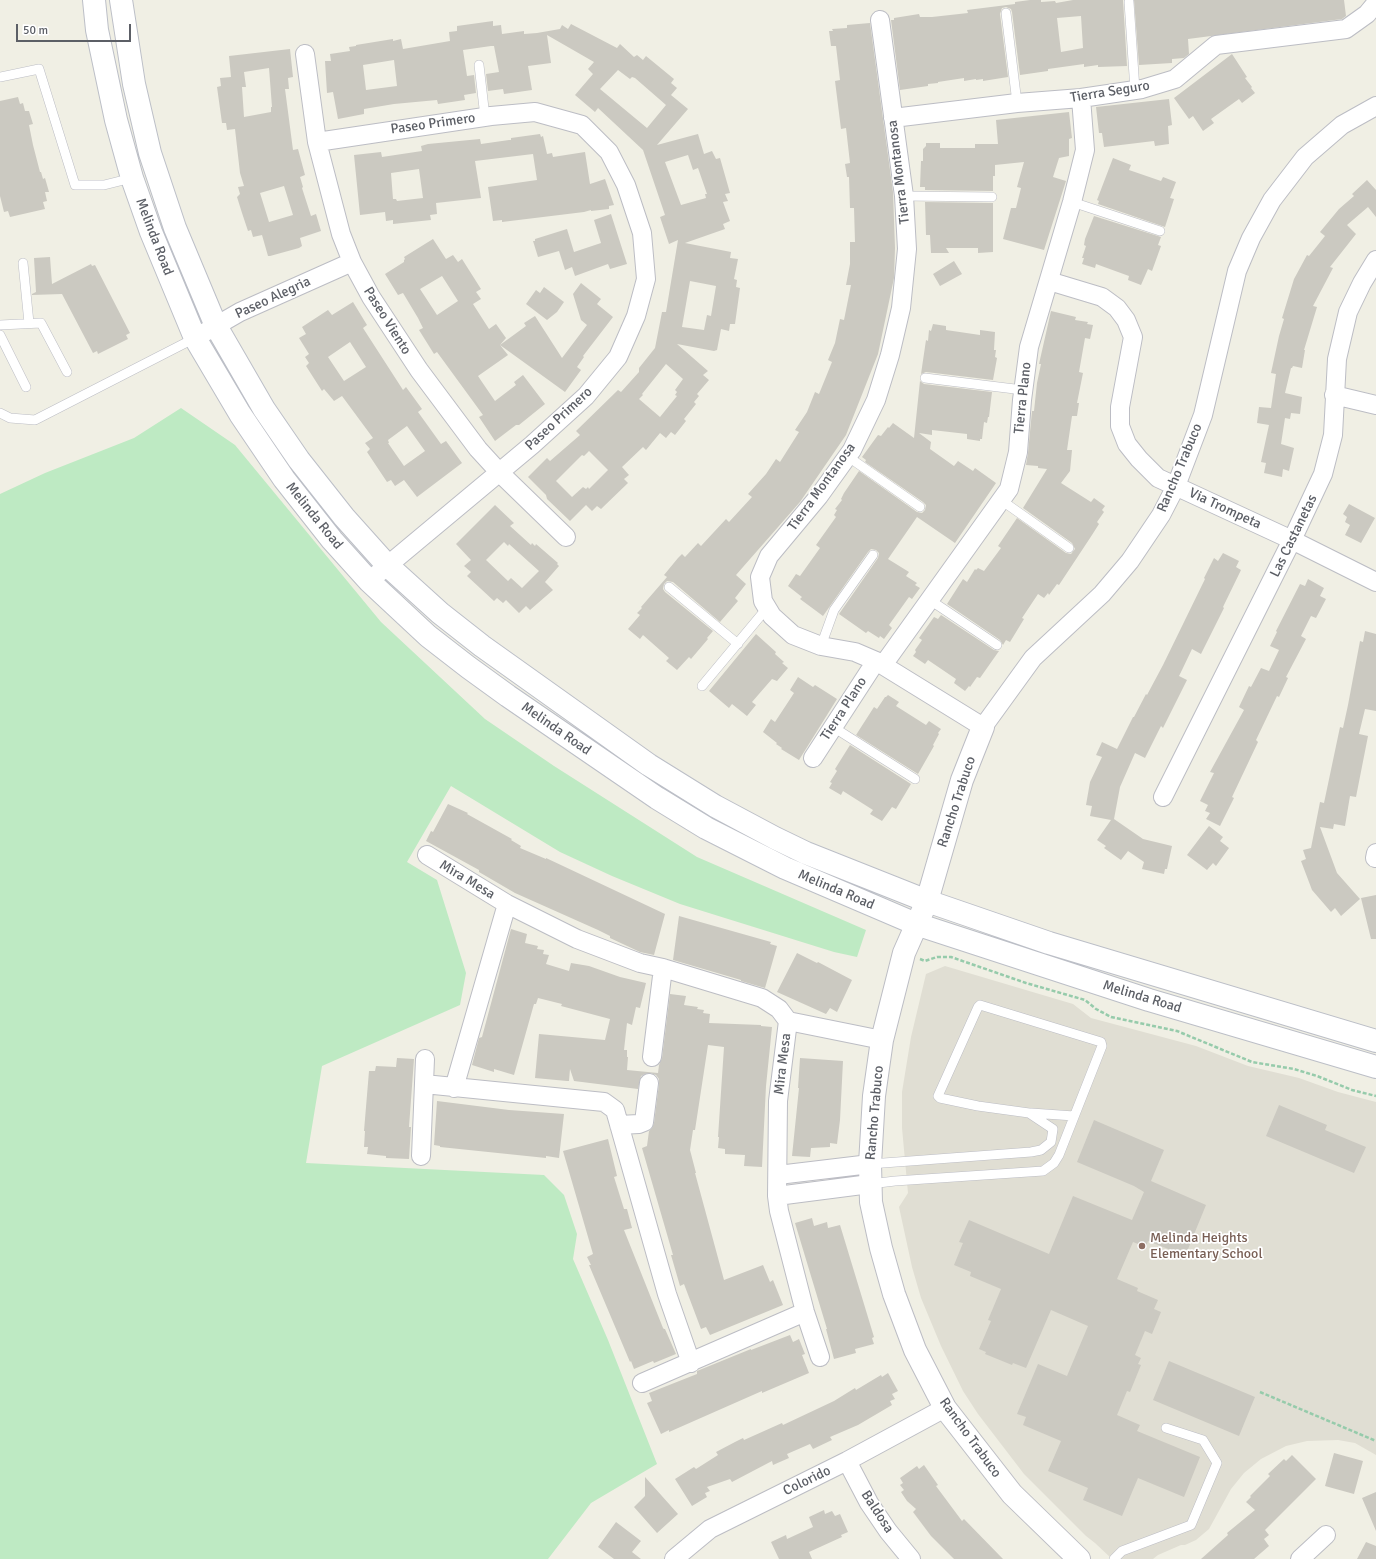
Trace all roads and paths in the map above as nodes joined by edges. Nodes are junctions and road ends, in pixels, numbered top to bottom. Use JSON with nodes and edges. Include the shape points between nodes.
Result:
{"nodes":[{"id":1,"x":94,"y":0,"type":"edge"},
{"id":2,"x":121,"y":0,"type":"edge"},
{"id":3,"x":1129,"y":2,"type":"dead end"},
{"id":4,"x":1376,"y":3,"type":"edge"},
{"id":5,"x":1006,"y":13,"type":"dead end"},
{"id":6,"x":880,"y":20,"type":"dead end"},
{"id":7,"x":305,"y":54,"type":"dead end"},
{"id":8,"x":479,"y":65,"type":"dead end"},
{"id":9,"x":0,"y":77,"type":"edge"},
{"id":10,"x":1135,"y":90,"type":"junction"},
{"id":11,"x":1081,"y":98,"type":"junction"},
{"id":12,"x":1017,"y":103,"type":"junction"},
{"id":13,"x":1376,"y":106,"type":"edge"},
{"id":14,"x":485,"y":117,"type":"junction"},
{"id":15,"x":893,"y":118,"type":"junction"},
{"id":16,"x":317,"y":142,"type":"junction"},
{"id":17,"x":132,"y":178,"type":"junction"},
{"id":18,"x":904,"y":196,"type":"junction"},
{"id":19,"x":992,"y":197,"type":"dead end"},
{"id":20,"x":1072,"y":202,"type":"junction"},
{"id":21,"x":1160,"y":231,"type":"dead end"},
{"id":22,"x":1376,"y":260,"type":"edge"},
{"id":23,"x":352,"y":262,"type":"junction"},
{"id":24,"x":23,"y":263,"type":"dead end"},
{"id":25,"x":1050,"y":281,"type":"junction"},
{"id":26,"x":29,"y":323,"type":"junction"},
{"id":27,"x":0,"y":325,"type":"edge"},
{"id":28,"x":216,"y":326,"type":"junction"},
{"id":29,"x":0,"y":335,"type":"edge"},
{"id":30,"x":195,"y":338,"type":"junction"},
{"id":31,"x":67,"y":372,"type":"dead end"},
{"id":32,"x":925,"y":378,"type":"dead end"},
{"id":33,"x":26,"y":386,"type":"dead end"},
{"id":34,"x":1023,"y":390,"type":"junction"},
{"id":35,"x":1334,"y":395,"type":"junction"},
{"id":36,"x":1376,"y":405,"type":"edge"},
{"id":37,"x":0,"y":413,"type":"edge"},
{"id":38,"x":847,"y":456,"type":"junction"},
{"id":39,"x":500,"y":473,"type":"junction"},
{"id":40,"x":1176,"y":486,"type":"junction"},
{"id":41,"x":1001,"y":500,"type":"junction"},
{"id":42,"x":920,"y":507,"type":"dead end"},
{"id":43,"x":566,"y":537,"type":"dead end"},
{"id":44,"x":1292,"y":540,"type":"junction"},
{"id":45,"x":1069,"y":548,"type":"dead end"},
{"id":46,"x":873,"y":555,"type":"dead end"},
{"id":47,"x":387,"y":565,"type":"junction"},
{"id":48,"x":369,"y":581,"type":"junction"},
{"id":49,"x":1376,"y":582,"type":"edge"},
{"id":50,"x":670,"y":587,"type":"dead end"},
{"id":51,"x":930,"y":600,"type":"junction"},
{"id":52,"x":767,"y":608,"type":"junction"},
{"id":53,"x":738,"y":644,"type":"junction"},
{"id":54,"x":997,"y":645,"type":"dead end"},
{"id":55,"x":821,"y":646,"type":"junction"},
{"id":56,"x":879,"y":663,"type":"junction"},
{"id":57,"x":702,"y":686,"type":"dead end"},
{"id":58,"x":833,"y":727,"type":"junction"},
{"id":59,"x":983,"y":728,"type":"junction"},
{"id":60,"x":813,"y":758,"type":"dead end"},
{"id":61,"x":915,"y":778,"type":"dead end"},
{"id":62,"x":1163,"y":797,"type":"dead end"},
{"id":63,"x":427,"y":855,"type":"dead end"},
{"id":64,"x":927,"y":901,"type":"junction"},
{"id":65,"x":507,"y":904,"type":"junction"},
{"id":66,"x":916,"y":924,"type":"junction"},
{"id":67,"x":904,"y":953,"type":"junction"},
{"id":68,"x":663,"y":968,"type":"junction"},
{"id":69,"x":788,"y":1021,"type":"junction"},
{"id":70,"x":882,"y":1040,"type":"junction"},
{"id":71,"x":1376,"y":1041,"type":"edge"},
{"id":72,"x":652,"y":1056,"type":"dead end"},
{"id":73,"x":425,"y":1059,"type":"dead end"},
{"id":74,"x":1376,"y":1067,"type":"edge"},
{"id":75,"x":649,"y":1083,"type":"dead end"},
{"id":76,"x":424,"y":1084,"type":"junction"},
{"id":77,"x":454,"y":1088,"type":"junction"},
{"id":78,"x":1376,"y":1096,"type":"edge"},
{"id":79,"x":1029,"y":1113,"type":"junction"},
{"id":80,"x":1074,"y":1116,"type":"junction"},
{"id":81,"x":619,"y":1125,"type":"junction"},
{"id":82,"x":421,"y":1156,"type":"dead end"},
{"id":83,"x":870,"y":1174,"type":"junction"},
{"id":84,"x":778,"y":1175,"type":"junction"},
{"id":85,"x":777,"y":1196,"type":"junction"},
{"id":86,"x":805,"y":1312,"type":"junction"},
{"id":87,"x":820,"y":1357,"type":"dead end"},
{"id":88,"x":692,"y":1362,"type":"junction"},
{"id":89,"x":642,"y":1383,"type":"dead end"},
{"id":90,"x":1260,"y":1392,"type":"dead end"},
{"id":91,"x":945,"y":1408,"type":"junction"},
{"id":92,"x":1166,"y":1428,"type":"dead end"},
{"id":93,"x":1376,"y":1440,"type":"edge"},
{"id":94,"x":847,"y":1461,"type":"junction"},
{"id":95,"x":1326,"y":1535,"type":"dead end"},
{"id":96,"x":674,"y":1559,"type":"edge"},
{"id":97,"x":911,"y":1559,"type":"edge"},
{"id":98,"x":1079,"y":1559,"type":"edge"},
{"id":99,"x":1114,"y":1559,"type":"edge"},
{"id":100,"x":1300,"y":1559,"type":"edge"}],
"edges":[{"from":1,"to":17,"type":"main road","name":"Melinda Road","via":[[97,30]]},
{"from":2,"to":28,"type":"main road","name":"Melinda Road","via":[[134,84],[150,152],[175,228]]},
{"from":3,"to":10,"type":"lane"},
{"from":4,"to":10,"type":"street","name":"Tierra Seguro","via":[[1367,14],[1346,28],[1216,44],[1175,79]]},
{"from":5,"to":12,"type":"lane"},
{"from":6,"to":15,"type":"street","name":"Tierra Montanosa"},
{"from":7,"to":16,"type":"street","name":"Paseo Viento"},
{"from":8,"to":14,"type":"lane"},
{"from":9,"to":17,"type":"lane","via":[[39,69],[75,185],[104,185]]},
{"from":10,"to":11,"type":"street","name":"Tierra Seguro"},
{"from":11,"to":12,"type":"street","name":"Tierra Seguro"},
{"from":11,"to":20,"type":"street","name":"Tierra Plano","via":[[1085,150]]},
{"from":12,"to":15,"type":"street","name":"Tierra Seguro"},
{"from":13,"to":40,"type":"street","name":"Rancho Trabuco","via":[[1342,125],[1305,157],[1272,200],[1251,238],[1237,271],[1203,415]]},
{"from":14,"to":16,"type":"street","name":"Paseo Primero"},
{"from":14,"to":39,"type":"street","name":"Paseo Primero","via":[[535,112],[582,126],[609,152],[626,185],[642,234],[646,279],[636,316],[618,357],[586,396]]},
{"from":15,"to":18,"type":"street","name":"Tierra Montanosa"},
{"from":16,"to":23,"type":"street","name":"Paseo Viento","via":[[341,234]]},
{"from":17,"to":30,"type":"main road","name":"Melinda Road","via":[[151,232]]},
{"from":18,"to":19,"type":"lane"},
{"from":18,"to":38,"type":"street","name":"Tierra Montanosa","via":[[907,249],[901,308],[876,400]]},
{"from":20,"to":21,"type":"lane"},
{"from":20,"to":25,"type":"street","name":"Tierra Plano"},
{"from":22,"to":35,"type":"street","name":"Las Castanetas","via":[[1348,312],[1337,359]]},
{"from":23,"to":28,"type":"street","name":"Paseo Alegria","via":[[240,312]]},
{"from":23,"to":39,"type":"street","name":"Paseo Viento","via":[[371,297],[419,370],[478,449]]},
{"from":24,"to":26,"type":"lane"},
{"from":25,"to":34,"type":"street","name":"Tierra Plano","via":[[1029,348]]},
{"from":25,"to":40,"type":"street","name":"Via Trompeta","via":[[1102,297],[1117,308],[1126,320],[1133,336],[1120,407],[1120,426],[1128,444],[1139,459],[1158,478]]},
{"from":26,"to":27,"type":"lane"},
{"from":26,"to":31,"type":"lane","via":[[41,323]]},
{"from":28,"to":30,"type":"street","name":"Paseo Alegria"},
{"from":28,"to":47,"type":"main road","name":"Melinda Road","via":[[264,409],[299,460],[344,517]]},
{"from":29,"to":33,"type":"lane"},
{"from":30,"to":37,"type":"lane","via":[[35,420],[10,418]]},
{"from":30,"to":48,"type":"main road","name":"Melinda Road","via":[[261,448],[332,540]]},
{"from":32,"to":34,"type":"lane"},
{"from":34,"to":41,"type":"street","name":"Tierra Plano","via":[[1018,452],[1009,489]]},
{"from":35,"to":36,"type":"street"},
{"from":35,"to":44,"type":"street","name":"Las Castanetas","via":[[1332,435],[1323,474]]},
{"from":38,"to":42,"type":"lane"},
{"from":38,"to":52,"type":"street","name":"Tierra Montanosa","via":[[819,496],[769,556],[760,577],[763,601]]},
{"from":39,"to":43,"type":"street","name":"Paseo Viento"},
{"from":39,"to":47,"type":"street","name":"Paseo Primero"},
{"from":40,"to":44,"type":"street","name":"Via Trompeta"},
{"from":40,"to":59,"type":"street","name":"Rancho Trabuco","via":[[1161,515],[1130,561],[1102,594],[1033,658]]},
{"from":41,"to":45,"type":"lane"},
{"from":41,"to":51,"type":"street","name":"Tierra Plano"},
{"from":44,"to":49,"type":"street","name":"Via Trompeta"},
{"from":44,"to":62,"type":"street","name":"Las Castanetas"},
{"from":46,"to":55,"type":"lane","via":[[834,610]]},
{"from":47,"to":48,"type":"street","name":"Paseo Primero"},
{"from":47,"to":64,"type":"main road","name":"Melinda Road","via":[[440,613],[482,646],[649,765],[695,794],[793,847]]},
{"from":48,"to":66,"type":"main road","name":"Melinda Road","via":[[428,636],[468,667],[657,798],[706,828],[778,865]]},
{"from":50,"to":53,"type":"lane"},
{"from":51,"to":54,"type":"lane"},
{"from":51,"to":56,"type":"street","name":"Tierra Plano"},
{"from":52,"to":53,"type":"lane"},
{"from":52,"to":55,"type":"street","name":"Tierra Montanosa","via":[[772,616],[794,635]]},
{"from":53,"to":57,"type":"lane"},
{"from":55,"to":56,"type":"street","name":"Tierra Montanosa","via":[[855,652]]},
{"from":56,"to":58,"type":"street","name":"Tierra Plano"},
{"from":56,"to":59,"type":"street","name":"Tierra Montanosa"},
{"from":58,"to":60,"type":"street","name":"Tierra Plano"},
{"from":58,"to":61,"type":"lane"},
{"from":59,"to":64,"type":"main road","name":"Rancho Trabuco","via":[[962,780]]},
{"from":63,"to":65,"type":"street","name":"Mira Mesa"},
{"from":64,"to":66,"type":"main road","name":"Rancho Trabuco"},
{"from":64,"to":71,"type":"main road","name":"Melinda Road","via":[[1049,943]]},
{"from":65,"to":68,"type":"street","name":"Mira Mesa","via":[[577,939],[640,963]]},
{"from":65,"to":77,"type":"street","name":"Mira Mesa"},
{"from":66,"to":67,"type":"main road","name":"Rancho Trabuco"},
{"from":66,"to":74,"type":"main road","name":"Melinda Road","via":[[1149,1000]]},
{"from":67,"to":70,"type":"main road","name":"Rancho Trabuco"},
{"from":67,"to":78,"type":"path","via":[[925,961],[937,957],[951,957],[1085,1000],[1111,1017],[1177,1031],[1252,1062],[1316,1076]]},
{"from":68,"to":69,"type":"street","name":"Mira Mesa","via":[[762,998],[779,1009]]},
{"from":68,"to":72,"type":"street"},
{"from":69,"to":70,"type":"street"},
{"from":69,"to":84,"type":"street","name":"Mira Mesa","via":[[778,1101]]},
{"from":70,"to":83,"type":"main road","name":"Rancho Trabuco","via":[[874,1096]]},
{"from":73,"to":76,"type":"street"},
{"from":75,"to":81,"type":"street","via":[[644,1122]]},
{"from":76,"to":77,"type":"street"},
{"from":76,"to":82,"type":"street"},
{"from":77,"to":81,"type":"street","via":[[604,1102],[615,1110]]},
{"from":79,"to":80,"type":"lane"},
{"from":79,"to":80,"type":"lane","via":[[978,1106],[938,1096],[980,1005],[1101,1042],[1102,1046]]},
{"from":79,"to":83,"type":"lane","via":[[1053,1129],[1051,1142],[1041,1150]]},
{"from":80,"to":83,"type":"lane","via":[[1059,1155],[1054,1163],[1043,1171],[895,1181]]},
{"from":81,"to":88,"type":"street","via":[[667,1294]]},
{"from":83,"to":84,"type":"street"},
{"from":83,"to":85,"type":"street"},
{"from":83,"to":91,"type":"main road","name":"Rancho Trabuco","via":[[871,1202],[894,1294],[915,1350]]},
{"from":84,"to":85,"type":"street","name":"Mira Mesa"},
{"from":85,"to":86,"type":"street","name":"Mira Mesa"},
{"from":86,"to":87,"type":"street","name":"Mira Mesa"},
{"from":86,"to":88,"type":"street"},
{"from":88,"to":89,"type":"street"},
{"from":90,"to":93,"type":"path"},
{"from":91,"to":94,"type":"street","name":"Colorido"},
{"from":91,"to":98,"type":"main road","name":"Rancho Trabuco","via":[[1012,1494]]},
{"from":92,"to":99,"type":"lane","via":[[1203,1440],[1216,1463],[1191,1525],[1122,1551]]},
{"from":94,"to":96,"type":"street","name":"Colorido","via":[[710,1529]]},
{"from":94,"to":97,"type":"street","name":"Baldosa","via":[[873,1509]]},
{"from":95,"to":100,"type":"street"}]}
